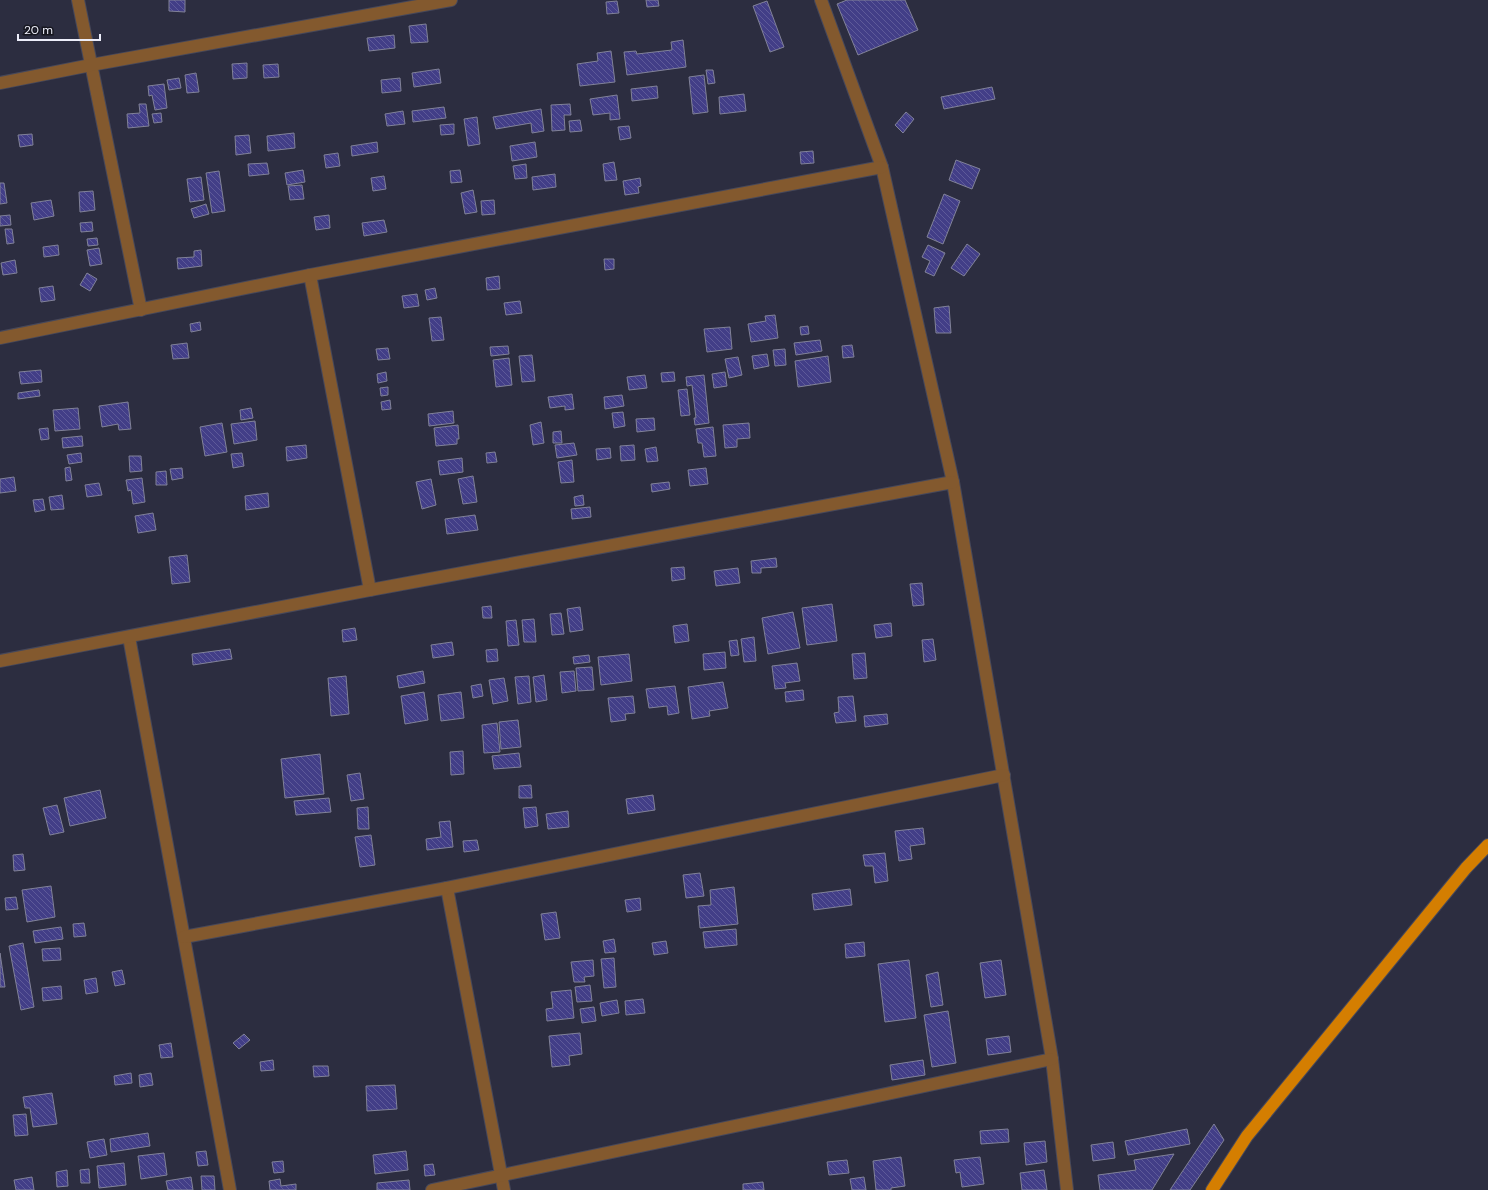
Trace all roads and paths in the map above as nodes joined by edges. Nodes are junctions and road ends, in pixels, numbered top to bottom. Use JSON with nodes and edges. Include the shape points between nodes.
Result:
{"nodes":[{"id":1,"x":78,"y":0,"type":"edge"},
{"id":2,"x":451,"y":0,"type":"edge"},
{"id":3,"x":822,"y":0,"type":"edge"},
{"id":4,"x":91,"y":65,"type":"junction"},
{"id":5,"x":0,"y":83,"type":"edge"},
{"id":6,"x":882,"y":167,"type":"junction"},
{"id":7,"x":310,"y":276,"type":"junction"},
{"id":8,"x":141,"y":310,"type":"junction"},
{"id":9,"x":0,"y":338,"type":"edge"},
{"id":10,"x":953,"y":482,"type":"junction"},
{"id":11,"x":370,"y":590,"type":"junction"},
{"id":12,"x":129,"y":636,"type":"junction"},
{"id":13,"x":0,"y":661,"type":"edge"},
{"id":14,"x":1004,"y":775,"type":"junction"},
{"id":15,"x":1488,"y":845,"type":"edge"},
{"id":16,"x":447,"y":888,"type":"junction"},
{"id":17,"x":184,"y":937,"type":"junction"},
{"id":18,"x":1052,"y":1059,"type":"junction"},
{"id":19,"x":501,"y":1175,"type":"junction"},
{"id":20,"x":230,"y":1190,"type":"edge"},
{"id":21,"x":432,"y":1190,"type":"edge"},
{"id":22,"x":504,"y":1190,"type":"edge"},
{"id":23,"x":1067,"y":1190,"type":"edge"},
{"id":24,"x":1212,"y":1190,"type":"edge"}],
"edges":[{"from":1,"to":4,"type":"street"},
{"from":2,"to":4,"type":"street"},
{"from":3,"to":6,"type":"street"},
{"from":4,"to":5,"type":"street"},
{"from":4,"to":8,"type":"street"},
{"from":6,"to":7,"type":"street"},
{"from":6,"to":10,"type":"street"},
{"from":7,"to":8,"type":"street"},
{"from":7,"to":11,"type":"street"},
{"from":8,"to":9,"type":"street"},
{"from":10,"to":11,"type":"street"},
{"from":10,"to":14,"type":"street"},
{"from":11,"to":12,"type":"street"},
{"from":12,"to":13,"type":"street"},
{"from":12,"to":17,"type":"street"},
{"from":14,"to":16,"type":"street"},
{"from":14,"to":18,"type":"street"},
{"from":15,"to":24,"type":"main road","via":[[1466,868],[1247,1136]]},
{"from":16,"to":17,"type":"street"},
{"from":16,"to":19,"type":"street"},
{"from":17,"to":20,"type":"street"},
{"from":18,"to":19,"type":"street"},
{"from":18,"to":23,"type":"street"},
{"from":19,"to":21,"type":"street"},
{"from":19,"to":22,"type":"street"}]}
